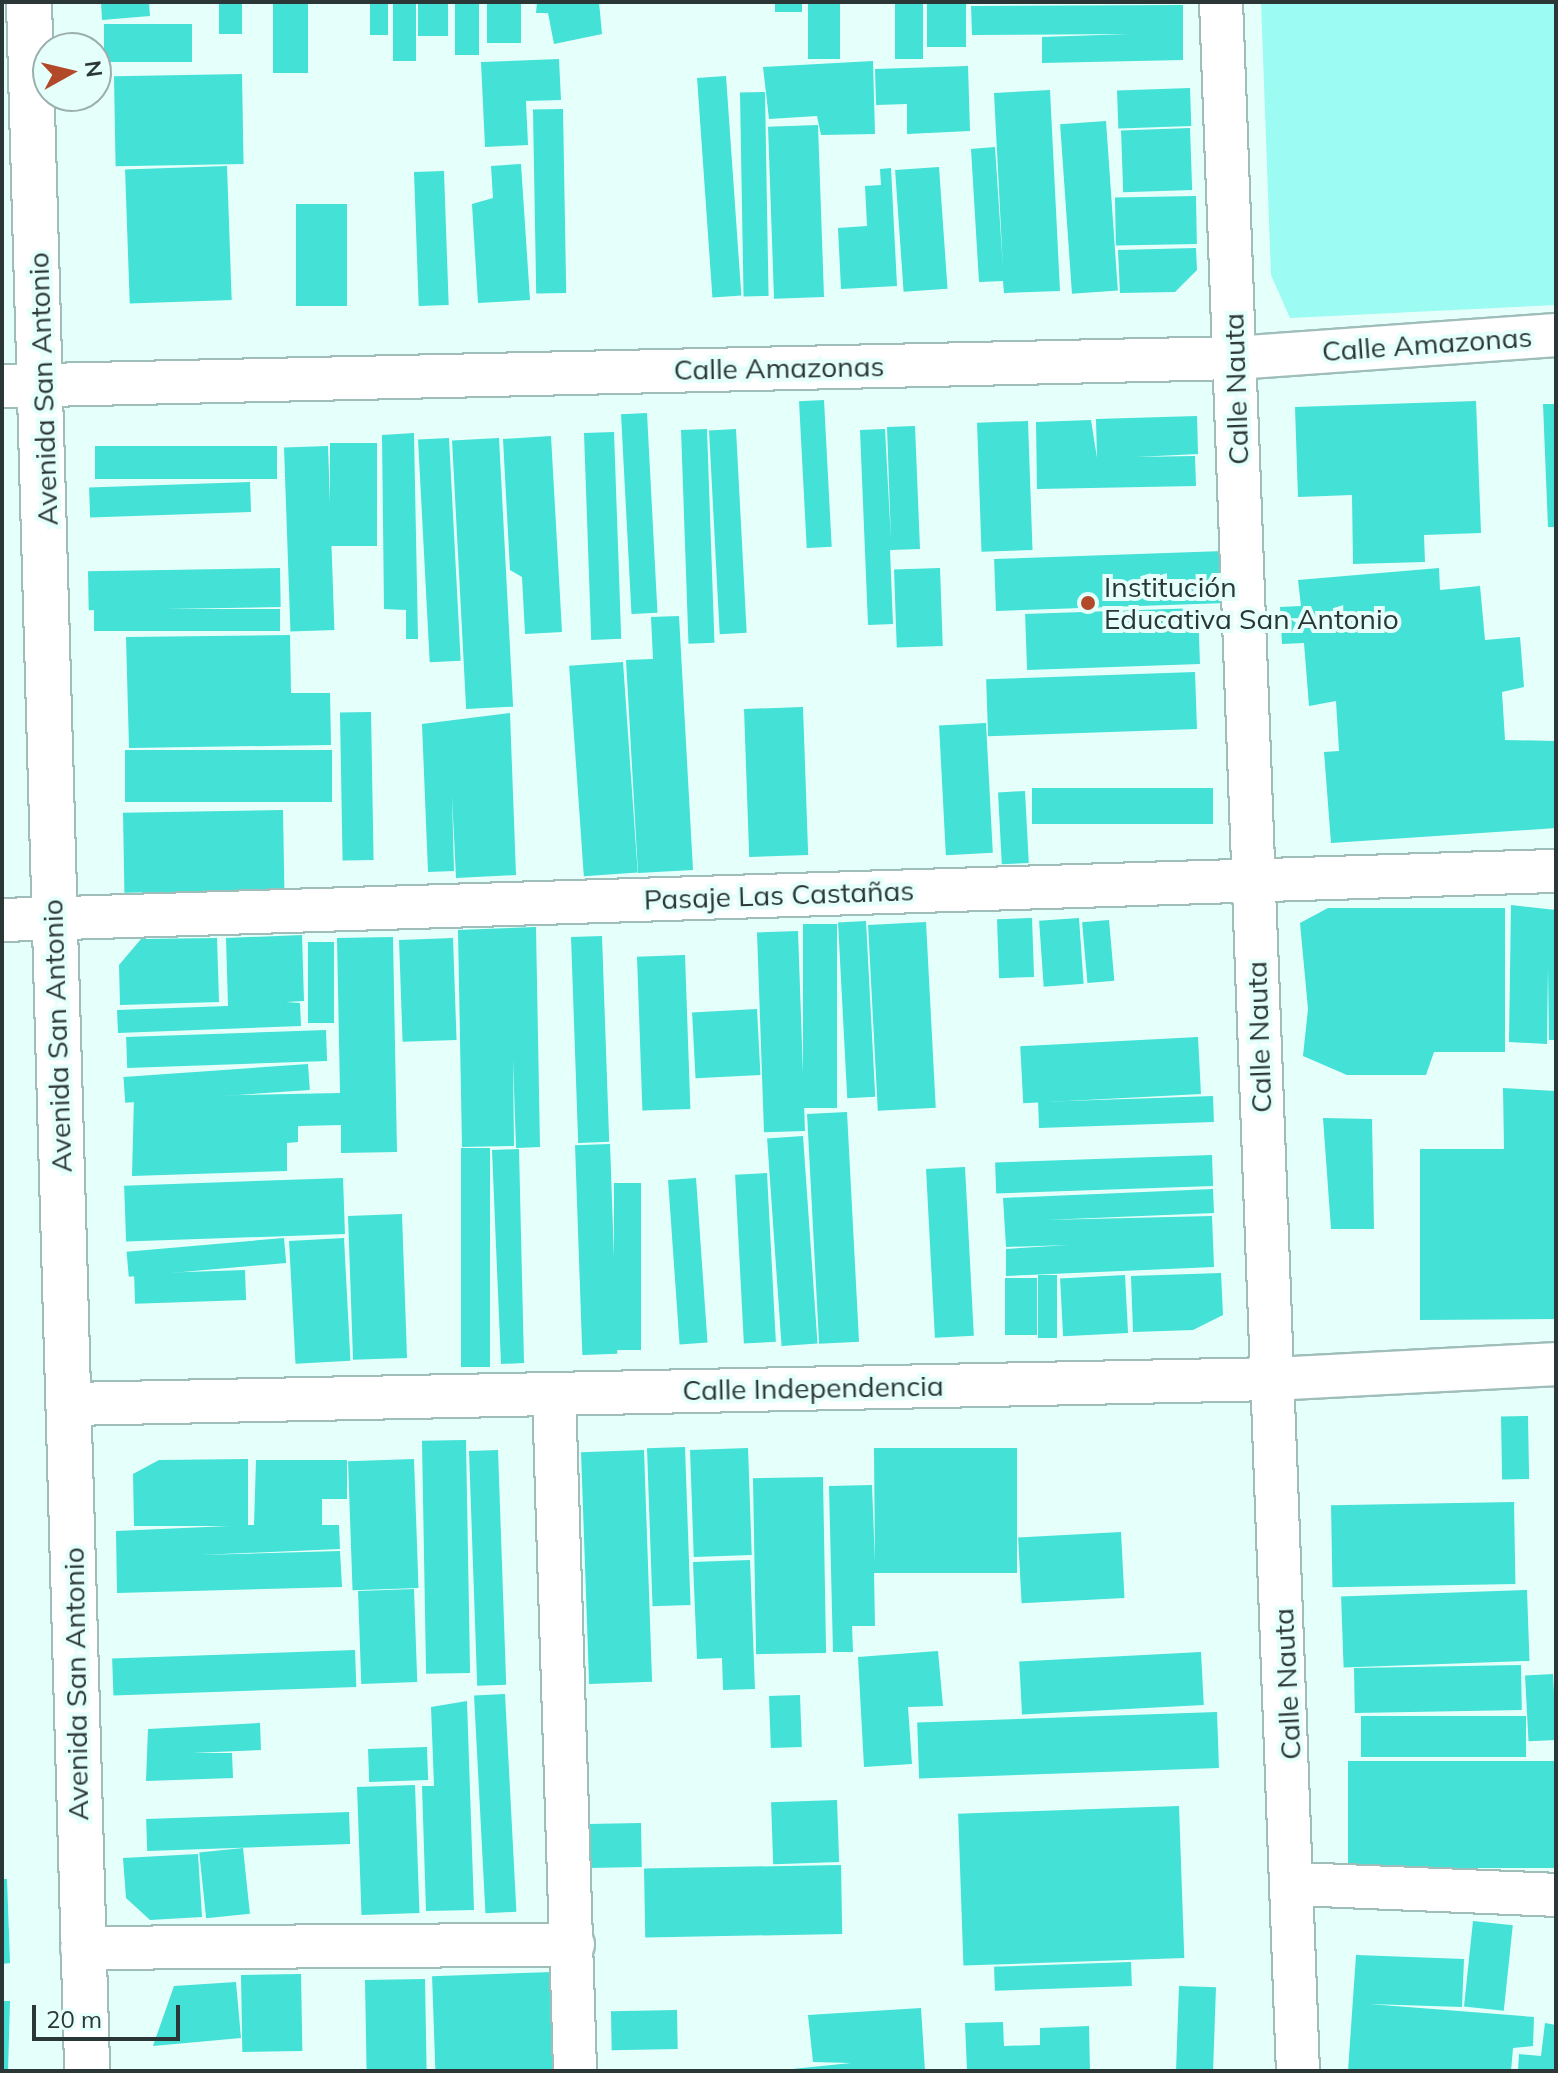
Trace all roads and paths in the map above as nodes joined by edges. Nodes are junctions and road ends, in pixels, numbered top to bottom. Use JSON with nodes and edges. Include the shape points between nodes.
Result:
{"nodes":[{"id":1,"x":29,"y":2,"type":"edge"},
{"id":2,"x":1221,"y":2,"type":"edge"},
{"id":3,"x":1556,"y":335,"type":"edge"},
{"id":4,"x":1235,"y":358,"type":"junction"},
{"id":5,"x":45,"y":385,"type":"junction"},
{"id":6,"x":2,"y":386,"type":"edge"},
{"id":7,"x":1556,"y":871,"type":"edge"},
{"id":8,"x":1252,"y":879,"type":"junction"},
{"id":9,"x":53,"y":919,"type":"junction"},
{"id":10,"x":2,"y":920,"type":"edge"},
{"id":11,"x":1556,"y":1364,"type":"edge"},
{"id":12,"x":1272,"y":1379,"type":"junction"},
{"id":13,"x":554,"y":1394,"type":"junction"},
{"id":14,"x":70,"y":1404,"type":"junction"},
{"id":15,"x":1296,"y":1884,"type":"junction"},
{"id":16,"x":1556,"y":1895,"type":"edge"},
{"id":17,"x":573,"y":1945,"type":"junction"},
{"id":18,"x":82,"y":1948,"type":"junction"},
{"id":19,"x":87,"y":2071,"type":"edge"},
{"id":20,"x":575,"y":2071,"type":"edge"},
{"id":21,"x":1298,"y":2071,"type":"edge"}],
"edges":[{"from":1,"to":5,"type":"main road","name":"Avenida San Antonio"},
{"from":2,"to":4,"type":"street","name":"Calle Nauta"},
{"from":3,"to":4,"type":"street","name":"Calle Amazonas"},
{"from":4,"to":5,"type":"street","name":"Calle Amazonas"},
{"from":4,"to":8,"type":"street","name":"Calle Nauta"},
{"from":5,"to":6,"type":"street","name":"Calle Amazonas"},
{"from":5,"to":9,"type":"main road","name":"Avenida San Antonio"},
{"from":7,"to":8,"type":"street","name":"Pasaje Las Castañas"},
{"from":8,"to":9,"type":"street","name":"Pasaje Las Castañas"},
{"from":8,"to":12,"type":"street","name":"Calle Nauta"},
{"from":9,"to":10,"type":"street","name":"Pasaje Las Castañas"},
{"from":9,"to":14,"type":"main road","name":"Avenida San Antonio"},
{"from":11,"to":12,"type":"street","name":"Calle Independencia"},
{"from":12,"to":13,"type":"street","name":"Calle Independencia"},
{"from":12,"to":15,"type":"street","name":"Calle Nauta"},
{"from":13,"to":14,"type":"street","name":"Calle Independencia"},
{"from":13,"to":17,"type":"street"},
{"from":14,"to":18,"type":"main road","name":"Avenida San Antonio"},
{"from":15,"to":16,"type":"street"},
{"from":15,"to":21,"type":"street","name":"Calle Nauta"},
{"from":17,"to":18,"type":"street"},
{"from":17,"to":20,"type":"street"},
{"from":18,"to":19,"type":"main road","name":"Avenida San Antonio"}]}
